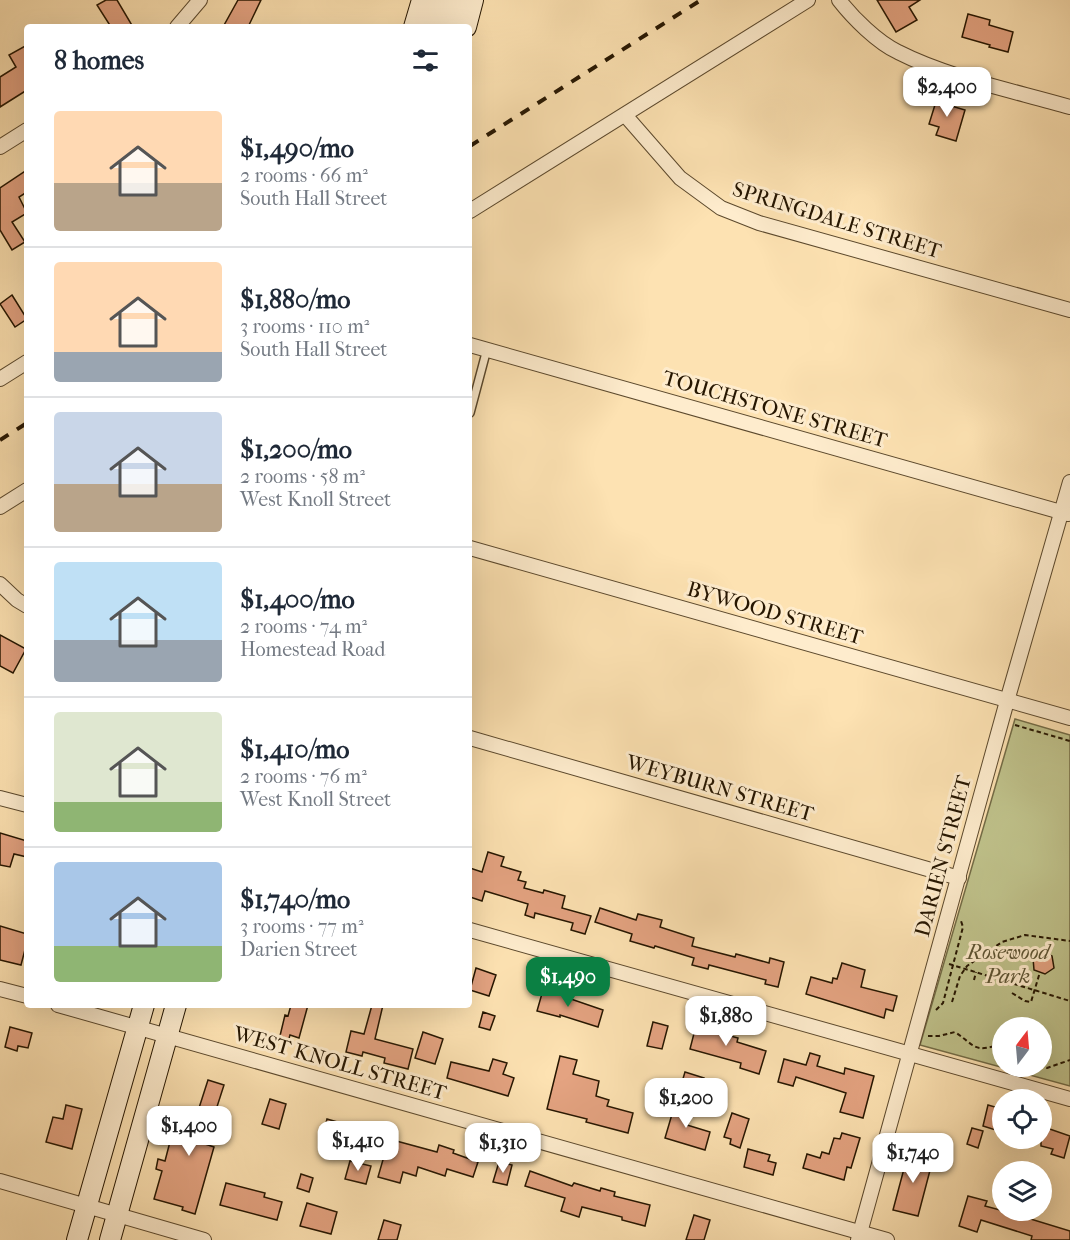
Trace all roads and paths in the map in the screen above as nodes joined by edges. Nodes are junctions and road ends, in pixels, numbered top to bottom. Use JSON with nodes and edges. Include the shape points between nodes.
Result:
{"nodes":[{"id":1,"x":200,"y":0,"type":"edge"},
{"id":2,"x":422,"y":0,"type":"edge"},
{"id":3,"x":438,"y":0,"type":"edge"},
{"id":4,"x":455,"y":0,"type":"edge"},
{"id":5,"x":473,"y":0,"type":"edge"},
{"id":6,"x":808,"y":0,"type":"edge"},
{"id":7,"x":839,"y":0,"type":"edge"},
{"id":8,"x":180,"y":24,"type":"edge"},
{"id":9,"x":415,"y":24,"type":"edge"},
{"id":10,"x":431,"y":24,"type":"edge"},
{"id":11,"x":449,"y":24,"type":"edge"},
{"id":12,"x":467,"y":24,"type":"edge"},
{"id":13,"x":1070,"y":107,"type":"edge"},
{"id":14,"x":626,"y":115,"type":"junction"},
{"id":15,"x":24,"y":132,"type":"edge"},
{"id":16,"x":0,"y":147,"type":"edge"},
{"id":17,"x":472,"y":210,"type":"edge"},
{"id":18,"x":1070,"y":310,"type":"edge"},
{"id":19,"x":472,"y":346,"type":"edge"},
{"id":20,"x":487,"y":350,"type":"junction"},
{"id":21,"x":24,"y":364,"type":"edge"},
{"id":22,"x":0,"y":379,"type":"edge"},
{"id":23,"x":472,"y":406,"type":"edge"},
{"id":24,"x":1070,"y":482,"type":"edge"},
{"id":25,"x":24,"y":492,"type":"edge"},
{"id":26,"x":0,"y":507,"type":"edge"},
{"id":27,"x":1066,"y":513,"type":"edge"},
{"id":28,"x":472,"y":549,"type":"edge"},
{"id":29,"x":0,"y":584,"type":"edge"},
{"id":30,"x":24,"y":604,"type":"edge"},
{"id":31,"x":1007,"y":701,"type":"junction"},
{"id":32,"x":1070,"y":718,"type":"edge"},
{"id":33,"x":1001,"y":722,"type":"junction"},
{"id":34,"x":472,"y":739,"type":"edge"},
{"id":35,"x":1070,"y":741,"type":"edge"},
{"id":36,"x":0,"y":798,"type":"edge"},
{"id":37,"x":24,"y":804,"type":"edge"},
{"id":38,"x":959,"y":878,"type":"junction"},
{"id":39,"x":961,"y":921,"type":"dead end"},
{"id":40,"x":472,"y":931,"type":"edge"},
{"id":41,"x":1070,"y":941,"type":"edge"},
{"id":42,"x":948,"y":964,"type":"dead end"},
{"id":43,"x":953,"y":966,"type":"junction"},
{"id":44,"x":965,"y":969,"type":"junction"},
{"id":45,"x":976,"y":972,"type":"junction"},
{"id":46,"x":1040,"y":972,"type":"dead end"},
{"id":47,"x":974,"y":980,"type":"dead end"},
{"id":48,"x":0,"y":989,"type":"edge"},
{"id":49,"x":1036,"y":991,"type":"junction"},
{"id":50,"x":1012,"y":993,"type":"dead end"},
{"id":51,"x":24,"y":995,"type":"edge"},
{"id":52,"x":1070,"y":1001,"type":"edge"},
{"id":53,"x":952,"y":1002,"type":"dead end"},
{"id":54,"x":69,"y":1008,"type":"edge"},
{"id":55,"x":143,"y":1008,"type":"edge"},
{"id":56,"x":175,"y":1008,"type":"edge"},
{"id":57,"x":936,"y":1010,"type":"dead end"},
{"id":58,"x":137,"y":1027,"type":"junction"},
{"id":59,"x":167,"y":1036,"type":"junction"},
{"id":60,"x":928,"y":1036,"type":"dead end"},
{"id":61,"x":992,"y":1048,"type":"edge"},
{"id":62,"x":911,"y":1054,"type":"junction"},
{"id":63,"x":1070,"y":1060,"type":"edge"},
{"id":64,"x":1052,"y":1066,"type":"edge"},
{"id":65,"x":1070,"y":1099,"type":"edge"},
{"id":66,"x":0,"y":1181,"type":"edge"},
{"id":67,"x":86,"y":1205,"type":"junction"},
{"id":68,"x":117,"y":1215,"type":"junction"},
{"id":69,"x":859,"y":1236,"type":"edge"},
{"id":70,"x":76,"y":1240,"type":"edge"},
{"id":71,"x":110,"y":1240,"type":"edge"},
{"id":72,"x":204,"y":1240,"type":"edge"},
{"id":73,"x":887,"y":1240,"type":"edge"}],
"edges":[{"from":1,"to":8,"type":"street"},
{"from":2,"to":9,"type":"main road"},
{"from":3,"to":10,"type":"main road"},
{"from":4,"to":11,"type":"main road"},
{"from":5,"to":12,"type":"main road"},
{"from":6,"to":14,"type":"street"},
{"from":7,"to":13,"type":"street","via":[[860,23],[896,51],[938,69]]},
{"from":14,"to":17,"type":"street"},
{"from":14,"to":18,"type":"street","name":"SPRINGDALE STREET","via":[[680,178],[721,208],[759,223]]},
{"from":15,"to":16,"type":"street"},
{"from":19,"to":20,"type":"street","name":"TOUCHSTONE STREET"},
{"from":20,"to":23,"type":"lane"},
{"from":20,"to":27,"type":"street","name":"TOUCHSTONE STREET"},
{"from":21,"to":22,"type":"street"},
{"from":24,"to":27,"type":"street","name":"DARIEN STREET"},
{"from":25,"to":26,"type":"street"},
{"from":27,"to":31,"type":"street","name":"DARIEN STREET"},
{"from":28,"to":31,"type":"street","name":"BYWOOD STREET"},
{"from":29,"to":30,"type":"street"},
{"from":31,"to":32,"type":"street","name":"BYWOOD STREET"},
{"from":31,"to":33,"type":"street","name":"DARIEN STREET"},
{"from":33,"to":35,"type":"path"},
{"from":33,"to":38,"type":"street","name":"DARIEN STREET"},
{"from":34,"to":38,"type":"street","name":"WEYBURN STREET"},
{"from":36,"to":37,"type":"street"},
{"from":38,"to":62,"type":"street","name":"DARIEN STREET"},
{"from":39,"to":43,"type":"path","via":[[963,927]]},
{"from":40,"to":62,"type":"street"},
{"from":41,"to":44,"type":"path","via":[[1025,935],[1002,942]]},
{"from":42,"to":43,"type":"path"},
{"from":43,"to":44,"type":"path"},
{"from":43,"to":57,"type":"path","via":[[943,1003]]},
{"from":44,"to":45,"type":"path"},
{"from":44,"to":53,"type":"path"},
{"from":45,"to":47,"type":"path"},
{"from":45,"to":49,"type":"path"},
{"from":46,"to":49,"type":"path"},
{"from":48,"to":51,"type":"street"},
{"from":49,"to":50,"type":"path","via":[[1031,1002]]},
{"from":49,"to":52,"type":"path"},
{"from":54,"to":58,"type":"street","name":"WEST KNOLL STREET"},
{"from":55,"to":58,"type":"main road"},
{"from":56,"to":59,"type":"main road"},
{"from":58,"to":59,"type":"street","name":"WEST KNOLL STREET"},
{"from":58,"to":67,"type":"main road"},
{"from":59,"to":68,"type":"main road"},
{"from":59,"to":69,"type":"street","name":"WEST KNOLL STREET"},
{"from":60,"to":61,"type":"path","via":[[955,1032],[976,1047]]},
{"from":62,"to":65,"type":"street"},
{"from":62,"to":69,"type":"street","name":"DARIEN STREET"},
{"from":63,"to":64,"type":"path"},
{"from":66,"to":67,"type":"street"},
{"from":67,"to":68,"type":"street"},
{"from":67,"to":70,"type":"main road"},
{"from":68,"to":71,"type":"main road"},
{"from":68,"to":72,"type":"street"},
{"from":69,"to":73,"type":"street","name":"WEST KNOLL STREET"}]}
